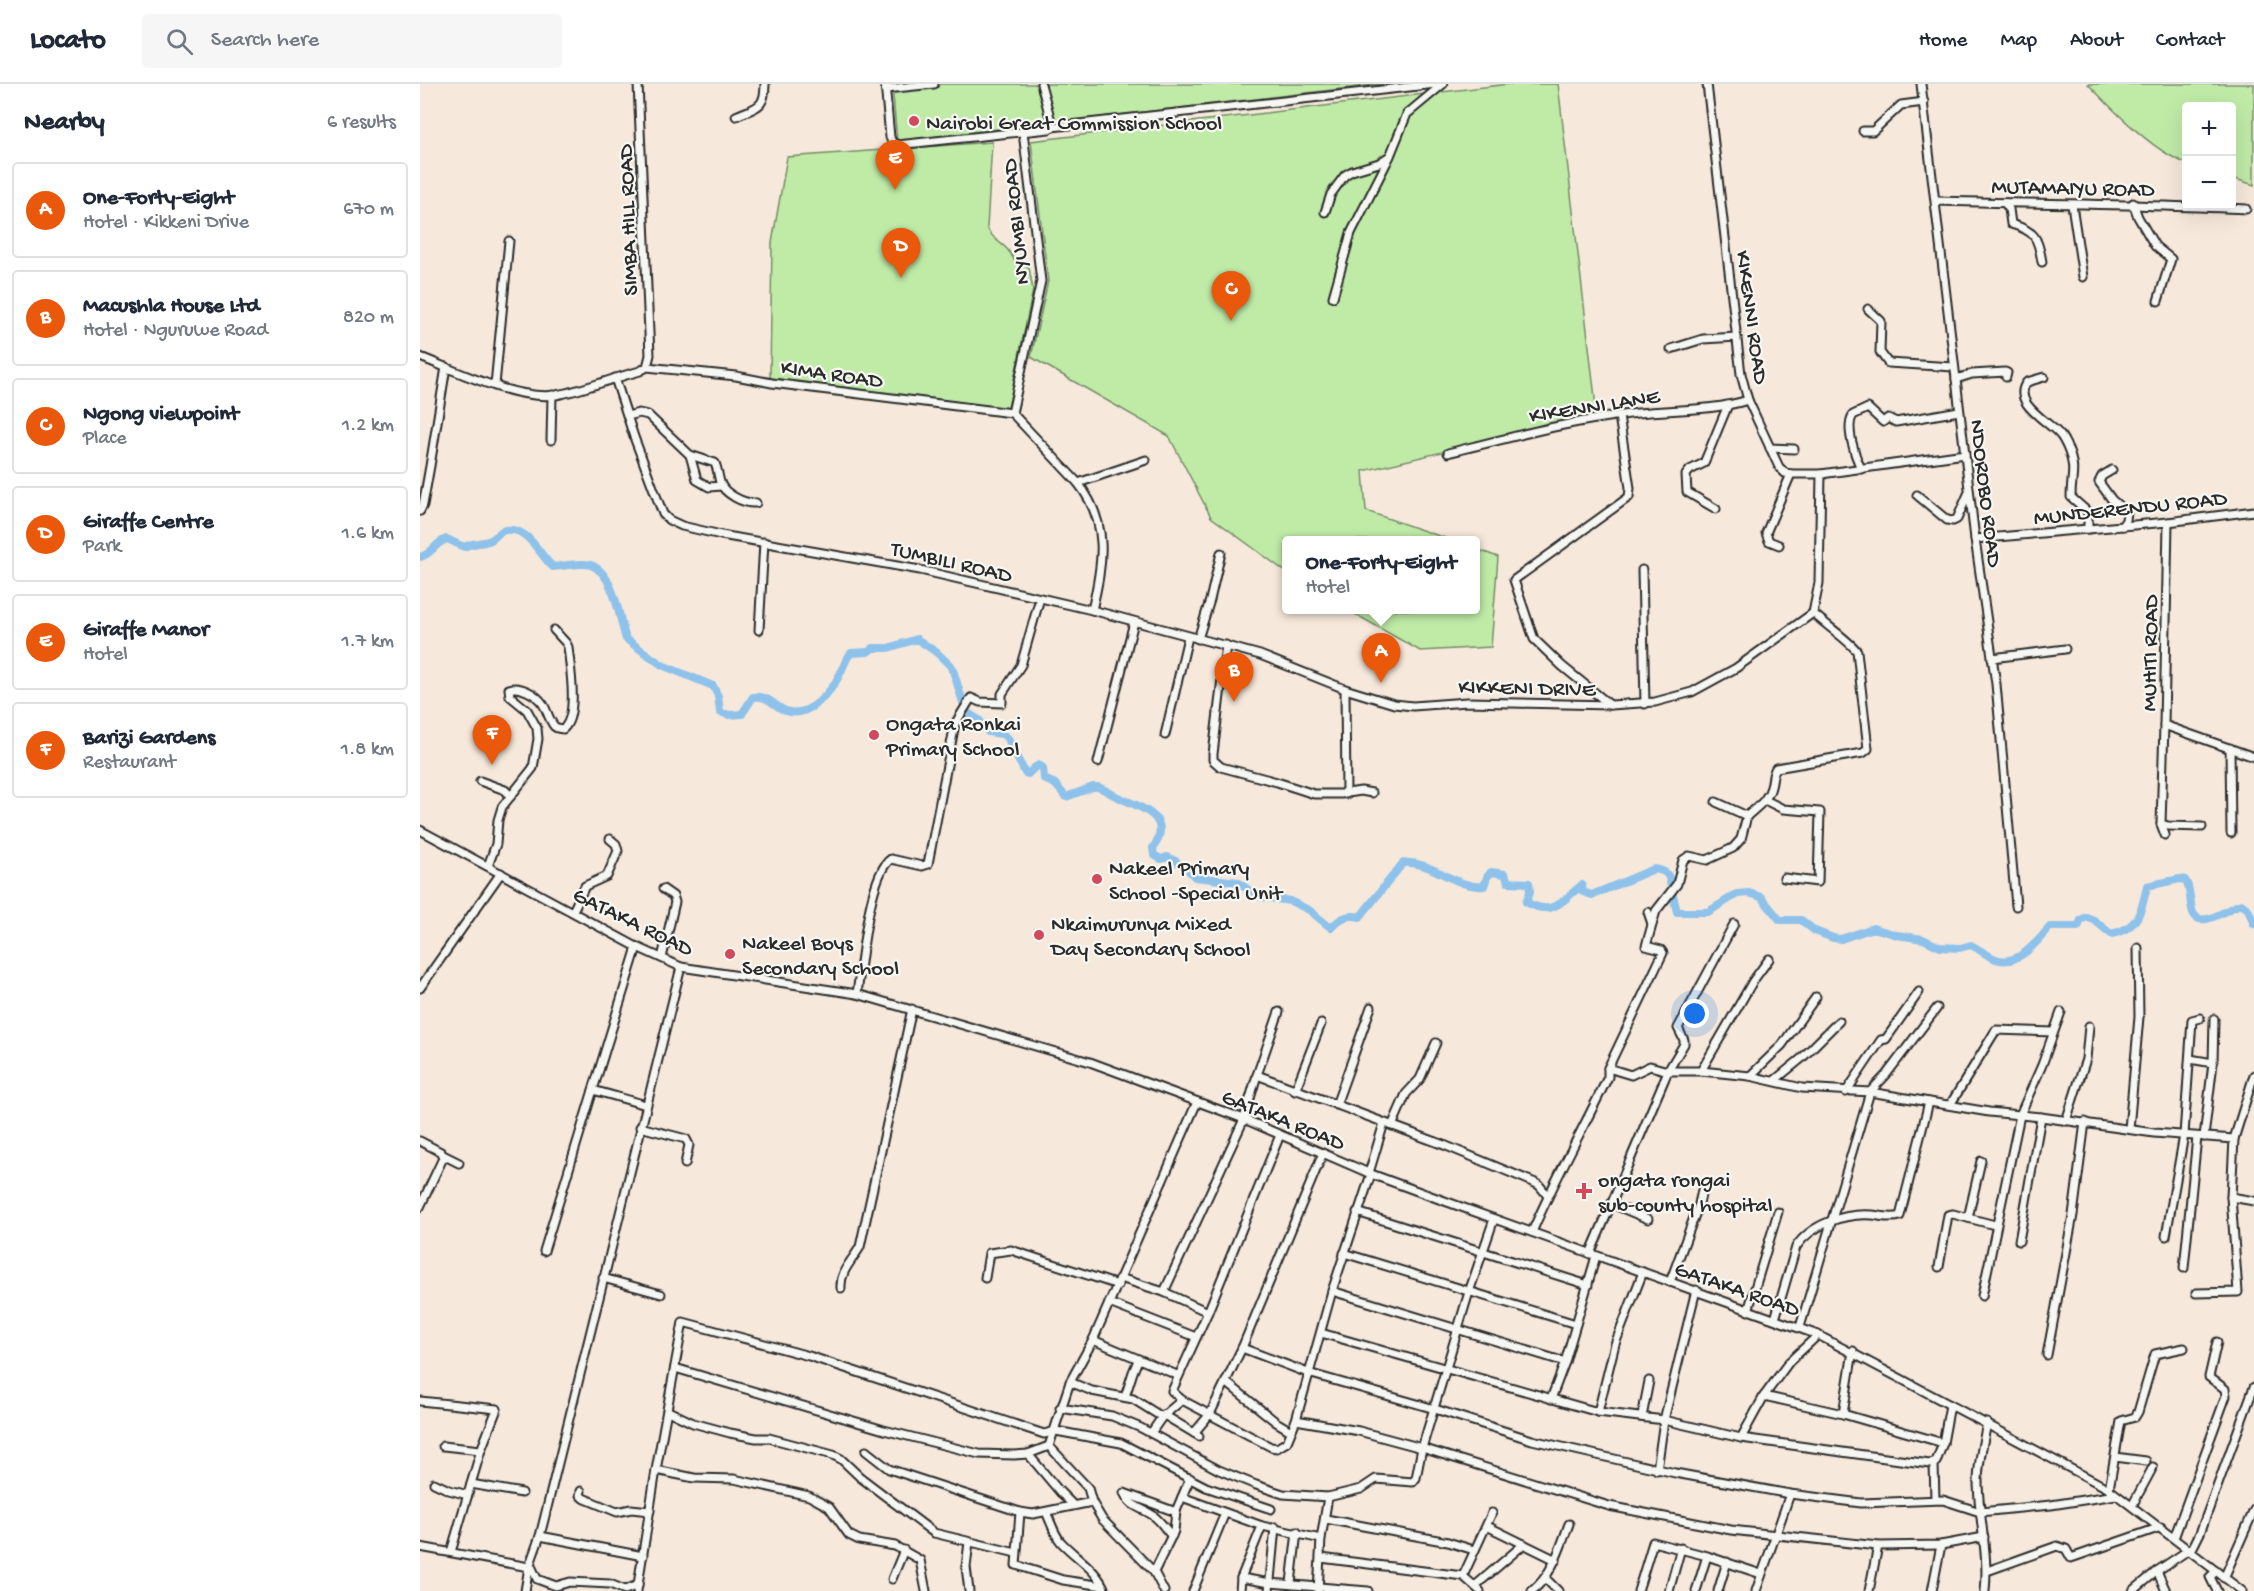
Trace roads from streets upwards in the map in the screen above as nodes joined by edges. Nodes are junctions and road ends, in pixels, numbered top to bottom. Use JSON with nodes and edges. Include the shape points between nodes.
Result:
{"nodes":[{"id":1,"x":638,"y":84,"type":"edge"},
{"id":2,"x":765,"y":84,"type":"edge"},
{"id":3,"x":934,"y":84,"type":"edge"},
{"id":4,"x":1041,"y":84,"type":"edge"},
{"id":5,"x":1436,"y":84,"type":"edge"},
{"id":6,"x":1443,"y":84,"type":"edge"},
{"id":7,"x":1707,"y":84,"type":"edge"},
{"id":8,"x":1922,"y":84,"type":"edge"},
{"id":9,"x":885,"y":87,"type":"edge"},
{"id":10,"x":1924,"y":102,"type":"junction"},
{"id":11,"x":736,"y":116,"type":"dead end"},
{"id":12,"x":1052,"y":127,"type":"junction"},
{"id":13,"x":1863,"y":131,"type":"dead end"},
{"id":14,"x":1023,"y":132,"type":"junction"},
{"id":15,"x":1390,"y":156,"type":"junction"},
{"id":16,"x":1936,"y":201,"type":"junction"},
{"id":17,"x":2005,"y":203,"type":"junction"},
{"id":18,"x":2133,"y":204,"type":"junction"},
{"id":19,"x":2072,"y":205,"type":"junction"},
{"id":20,"x":2246,"y":209,"type":"dead end"},
{"id":21,"x":1324,"y":212,"type":"dead end"},
{"id":22,"x":509,"y":241,"type":"dead end"},
{"id":23,"x":2042,"y":262,"type":"dead end"},
{"id":24,"x":2083,"y":277,"type":"dead end"},
{"id":25,"x":1333,"y":297,"type":"dead end"},
{"id":26,"x":2158,"y":301,"type":"dead end"},
{"id":27,"x":1868,"y":309,"type":"dead end"},
{"id":28,"x":1737,"y":337,"type":"junction"},
{"id":29,"x":1671,"y":349,"type":"dead end"},
{"id":30,"x":420,"y":357,"type":"edge"},
{"id":31,"x":446,"y":367,"type":"junction"},
{"id":32,"x":647,"y":367,"type":"junction"},
{"id":33,"x":1954,"y":367,"type":"junction"},
{"id":34,"x":2006,"y":377,"type":"dead end"},
{"id":35,"x":2044,"y":377,"type":"dead end"},
{"id":36,"x":615,"y":378,"type":"junction"},
{"id":37,"x":1956,"y":379,"type":"junction"},
{"id":38,"x":495,"y":385,"type":"junction"},
{"id":39,"x":552,"y":395,"type":"junction"},
{"id":40,"x":1748,"y":400,"type":"junction"},
{"id":41,"x":1728,"y":405,"type":"junction"},
{"id":42,"x":1959,"y":411,"type":"junction"},
{"id":43,"x":1012,"y":413,"type":"junction"},
{"id":44,"x":628,"y":416,"type":"junction"},
{"id":45,"x":1618,"y":416,"type":"junction"},
{"id":46,"x":551,"y":440,"type":"dead end"},
{"id":47,"x":1770,"y":448,"type":"junction"},
{"id":48,"x":1794,"y":449,"type":"dead end"},
{"id":49,"x":1448,"y":453,"type":"dead end"},
{"id":50,"x":1965,"y":454,"type":"junction"},
{"id":51,"x":690,"y":455,"type":"junction"},
{"id":52,"x":1146,"y":460,"type":"dead end"},
{"id":53,"x":1861,"y":469,"type":"junction"},
{"id":54,"x":2112,"y":470,"type":"dead end"},
{"id":55,"x":1791,"y":474,"type":"junction"},
{"id":56,"x":1821,"y":474,"type":"junction"},
{"id":57,"x":1078,"y":483,"type":"junction"},
{"id":58,"x":721,"y":486,"type":"junction"},
{"id":59,"x":1970,"y":490,"type":"junction"},
{"id":60,"x":1917,"y":495,"type":"dead end"},
{"id":61,"x":756,"y":503,"type":"dead end"},
{"id":62,"x":1716,"y":509,"type":"dead end"},
{"id":63,"x":420,"y":511,"type":"edge"},
{"id":64,"x":2254,"y":511,"type":"edge"},
{"id":65,"x":2168,"y":522,"type":"junction"},
{"id":66,"x":2122,"y":526,"type":"junction"},
{"id":67,"x":2088,"y":529,"type":"junction"},
{"id":68,"x":1975,"y":540,"type":"junction"},
{"id":69,"x":764,"y":542,"type":"junction"},
{"id":70,"x":1779,"y":545,"type":"dead end"},
{"id":71,"x":1221,"y":553,"type":"dead end"},
{"id":72,"x":1642,"y":570,"type":"dead end"},
{"id":73,"x":1040,"y":598,"type":"junction"},
{"id":74,"x":1092,"y":609,"type":"junction"},
{"id":75,"x":1813,"y":613,"type":"junction"},
{"id":76,"x":1134,"y":622,"type":"junction"},
{"id":77,"x":554,"y":630,"type":"dead end"},
{"id":78,"x":759,"y":630,"type":"dead end"},
{"id":79,"x":1188,"y":637,"type":"junction"},
{"id":80,"x":1198,"y":639,"type":"junction"},
{"id":81,"x":1226,"y":645,"type":"junction"},
{"id":82,"x":2065,"y":649,"type":"dead end"},
{"id":83,"x":1992,"y":658,"type":"junction"},
{"id":84,"x":1345,"y":689,"type":"junction"},
{"id":85,"x":1645,"y":704,"type":"junction"},
{"id":86,"x":1611,"y":705,"type":"junction"},
{"id":87,"x":2164,"y":725,"type":"junction"},
{"id":88,"x":1165,"y":735,"type":"dead end"},
{"id":89,"x":2230,"y":748,"type":"junction"},
{"id":90,"x":2254,"y":758,"type":"edge"},
{"id":91,"x":1098,"y":762,"type":"dead end"},
{"id":92,"x":480,"y":781,"type":"dead end"},
{"id":93,"x":1372,"y":793,"type":"dead end"},
{"id":94,"x":1346,"y":794,"type":"junction"},
{"id":95,"x":511,"y":796,"type":"junction"},
{"id":96,"x":1765,"y":800,"type":"junction"},
{"id":97,"x":1716,"y":802,"type":"dead end"},
{"id":98,"x":1747,"y":816,"type":"junction"},
{"id":99,"x":2161,"y":824,"type":"junction"},
{"id":100,"x":2202,"y":827,"type":"dead end"},
{"id":101,"x":420,"y":830,"type":"edge"},
{"id":102,"x":2231,"y":833,"type":"dead end"},
{"id":103,"x":2165,"y":835,"type":"dead end"},
{"id":104,"x":610,"y":839,"type":"dead end"},
{"id":105,"x":488,"y":866,"type":"junction"},
{"id":106,"x":501,"y":873,"type":"junction"},
{"id":107,"x":1784,"y":878,"type":"dead end"},
{"id":108,"x":663,"y":889,"type":"dead end"},
{"id":109,"x":2016,"y":906,"type":"dead end"},
{"id":110,"x":573,"y":911,"type":"junction"},
{"id":111,"x":1648,"y":912,"type":"dead end"},
{"id":112,"x":1652,"y":924,"type":"junction"},
{"id":113,"x":1734,"y":924,"type":"dead end"},
{"id":114,"x":637,"y":947,"type":"junction"},
{"id":115,"x":2138,"y":948,"type":"dead end"},
{"id":116,"x":662,"y":958,"type":"junction"},
{"id":117,"x":1770,"y":959,"type":"dead end"},
{"id":118,"x":681,"y":967,"type":"junction"},
{"id":119,"x":420,"y":988,"type":"edge"},
{"id":120,"x":1919,"y":992,"type":"dead end"},
{"id":121,"x":857,"y":994,"type":"junction"},
{"id":122,"x":1816,"y":997,"type":"dead end"},
{"id":123,"x":1371,"y":1007,"type":"dead end"},
{"id":124,"x":1936,"y":1008,"type":"dead end"},
{"id":125,"x":912,"y":1009,"type":"junction"},
{"id":126,"x":1279,"y":1012,"type":"dead end"},
{"id":127,"x":2061,"y":1012,"type":"dead end"},
{"id":128,"x":2200,"y":1018,"type":"dead end"},
{"id":129,"x":2214,"y":1019,"type":"dead end"},
{"id":130,"x":1839,"y":1021,"type":"dead end"},
{"id":131,"x":1321,"y":1024,"type":"dead end"},
{"id":132,"x":2089,"y":1026,"type":"dead end"},
{"id":133,"x":2053,"y":1032,"type":"junction"},
{"id":134,"x":1436,"y":1043,"type":"dead end"},
{"id":135,"x":2190,"y":1059,"type":"junction"},
{"id":136,"x":2213,"y":1063,"type":"junction"},
{"id":137,"x":1608,"y":1068,"type":"junction"},
{"id":138,"x":1668,"y":1071,"type":"junction"},
{"id":139,"x":1701,"y":1071,"type":"junction"},
{"id":140,"x":1257,"y":1075,"type":"junction"},
{"id":141,"x":2254,"y":1075,"type":"edge"},
{"id":142,"x":1750,"y":1076,"type":"junction"},
{"id":143,"x":1775,"y":1080,"type":"junction"},
{"id":144,"x":593,"y":1090,"type":"junction"},
{"id":145,"x":1294,"y":1091,"type":"junction"},
{"id":146,"x":1846,"y":1092,"type":"junction"},
{"id":147,"x":1870,"y":1092,"type":"junction"},
{"id":148,"x":1197,"y":1102,"type":"junction"},
{"id":149,"x":1929,"y":1102,"type":"junction"},
{"id":150,"x":646,"y":1105,"type":"junction"},
{"id":151,"x":1336,"y":1105,"type":"junction"},
{"id":152,"x":1950,"y":1105,"type":"junction"},
{"id":153,"x":2020,"y":1115,"type":"junction"},
{"id":154,"x":2041,"y":1117,"type":"junction"},
{"id":155,"x":1244,"y":1119,"type":"junction"},
{"id":156,"x":2066,"y":1121,"type":"junction"},
{"id":157,"x":2085,"y":1122,"type":"junction"},
{"id":158,"x":1384,"y":1123,"type":"junction"},
{"id":159,"x":640,"y":1126,"type":"junction"},
{"id":160,"x":1392,"y":1126,"type":"junction"},
{"id":161,"x":2128,"y":1129,"type":"junction"},
{"id":162,"x":1280,"y":1135,"type":"junction"},
{"id":163,"x":2184,"y":1135,"type":"junction"},
{"id":164,"x":2200,"y":1137,"type":"junction"},
{"id":165,"x":2234,"y":1139,"type":"junction"},
{"id":166,"x":420,"y":1141,"type":"edge"},
{"id":167,"x":1323,"y":1153,"type":"junction"},
{"id":168,"x":443,"y":1155,"type":"junction"},
{"id":169,"x":1981,"y":1161,"type":"dead end"},
{"id":170,"x":459,"y":1163,"type":"dead end"},
{"id":171,"x":685,"y":1164,"type":"dead end"},
{"id":172,"x":1370,"y":1173,"type":"junction"},
{"id":173,"x":1702,"y":1190,"type":"dead end"},
{"id":174,"x":1548,"y":1196,"type":"junction"},
{"id":175,"x":2231,"y":1197,"type":"junction"},
{"id":176,"x":2254,"y":1201,"type":"edge"},
{"id":177,"x":1612,"y":1204,"type":"junction"},
{"id":178,"x":420,"y":1207,"type":"edge"},
{"id":179,"x":1358,"y":1212,"type":"junction"},
{"id":180,"x":1778,"y":1212,"type":"dead end"},
{"id":181,"x":1648,"y":1218,"type":"dead end"},
{"id":182,"x":1968,"y":1218,"type":"junction"},
{"id":183,"x":1494,"y":1219,"type":"junction"},
{"id":184,"x":1832,"y":1220,"type":"junction"},
{"id":185,"x":1995,"y":1225,"type":"junction"},
{"id":186,"x":1532,"y":1232,"type":"junction"},
{"id":187,"x":2166,"y":1236,"type":"dead end"},
{"id":188,"x":2019,"y":1241,"type":"dead end"},
{"id":189,"x":544,"y":1251,"type":"dead end"},
{"id":190,"x":1483,"y":1252,"type":"junction"},
{"id":191,"x":1344,"y":1253,"type":"junction"},
{"id":192,"x":1593,"y":1255,"type":"junction"},
{"id":193,"x":1939,"y":1267,"type":"dead end"},
{"id":194,"x":2184,"y":1268,"type":"dead end"},
{"id":195,"x":1643,"y":1272,"type":"junction"},
{"id":196,"x":603,"y":1278,"type":"junction"},
{"id":197,"x":985,"y":1278,"type":"dead end"},
{"id":198,"x":1119,"y":1282,"type":"junction"},
{"id":199,"x":1670,"y":1282,"type":"junction"},
{"id":200,"x":1588,"y":1285,"type":"junction"},
{"id":201,"x":841,"y":1288,"type":"dead end"},
{"id":202,"x":1696,"y":1290,"type":"junction"},
{"id":203,"x":1332,"y":1291,"type":"junction"},
{"id":204,"x":1164,"y":1292,"type":"junction"},
{"id":205,"x":1469,"y":1292,"type":"junction"},
{"id":206,"x":2196,"y":1293,"type":"dead end"},
{"id":207,"x":661,"y":1294,"type":"dead end"},
{"id":208,"x":1982,"y":1296,"type":"dead end"},
{"id":209,"x":1109,"y":1303,"type":"junction"},
{"id":210,"x":1748,"y":1311,"type":"junction"},
{"id":211,"x":1208,"y":1312,"type":"junction"},
{"id":212,"x":1774,"y":1319,"type":"junction"},
{"id":213,"x":1576,"y":1324,"type":"junction"},
{"id":214,"x":1800,"y":1328,"type":"junction"},
{"id":215,"x":1458,"y":1330,"type":"junction"},
{"id":216,"x":1321,"y":1332,"type":"junction"},
{"id":217,"x":1818,"y":1335,"type":"junction"},
{"id":218,"x":1196,"y":1337,"type":"junction"},
{"id":219,"x":1093,"y":1340,"type":"junction"},
{"id":220,"x":2217,"y":1342,"type":"dead end"},
{"id":221,"x":1242,"y":1348,"type":"junction"},
{"id":222,"x":2184,"y":1348,"type":"dead end"},
{"id":223,"x":1853,"y":1351,"type":"junction"},
{"id":224,"x":2047,"y":1355,"type":"dead end"},
{"id":225,"x":1138,"y":1360,"type":"junction"},
{"id":226,"x":1565,"y":1362,"type":"junction"},
{"id":227,"x":675,"y":1368,"type":"junction"},
{"id":228,"x":1447,"y":1370,"type":"junction"},
{"id":229,"x":1308,"y":1373,"type":"junction"},
{"id":230,"x":1178,"y":1375,"type":"junction"},
{"id":231,"x":1648,"y":1381,"type":"dead end"},
{"id":232,"x":1070,"y":1382,"type":"junction"},
{"id":233,"x":1226,"y":1382,"type":"junction"},
{"id":234,"x":2254,"y":1387,"type":"edge"},
{"id":235,"x":1764,"y":1396,"type":"junction"},
{"id":236,"x":1125,"y":1397,"type":"junction"},
{"id":237,"x":1551,"y":1399,"type":"junction"},
{"id":238,"x":1182,"y":1400,"type":"junction"},
{"id":239,"x":420,"y":1401,"type":"edge"},
{"id":240,"x":1950,"y":1405,"type":"junction"},
{"id":241,"x":1060,"y":1408,"type":"junction"},
{"id":242,"x":1435,"y":1409,"type":"junction"},
{"id":243,"x":668,"y":1411,"type":"junction"},
{"id":244,"x":1598,"y":1412,"type":"junction"},
{"id":245,"x":1210,"y":1414,"type":"junction"},
{"id":246,"x":1843,"y":1414,"type":"junction"},
{"id":247,"x":1163,"y":1416,"type":"junction"},
{"id":248,"x":1642,"y":1417,"type":"junction"},
{"id":249,"x":1296,"y":1420,"type":"junction"},
{"id":250,"x":1664,"y":1420,"type":"junction"},
{"id":251,"x":1987,"y":1423,"type":"junction"},
{"id":252,"x":1056,"y":1431,"type":"junction"},
{"id":253,"x":1292,"y":1431,"type":"junction"},
{"id":254,"x":1151,"y":1433,"type":"junction"},
{"id":255,"x":1742,"y":1438,"type":"junction"},
{"id":256,"x":1943,"y":1443,"type":"junction"},
{"id":257,"x":443,"y":1446,"type":"dead end"},
{"id":258,"x":1049,"y":1446,"type":"junction"},
{"id":259,"x":1422,"y":1448,"type":"junction"},
{"id":260,"x":481,"y":1450,"type":"junction"},
{"id":261,"x":866,"y":1451,"type":"dead end"},
{"id":262,"x":1028,"y":1454,"type":"junction"},
{"id":263,"x":2115,"y":1457,"type":"junction"},
{"id":264,"x":2146,"y":1461,"type":"dead end"},
{"id":265,"x":1934,"y":1464,"type":"junction"},
{"id":266,"x":2153,"y":1467,"type":"dead end"},
{"id":267,"x":656,"y":1470,"type":"junction"},
{"id":268,"x":1657,"y":1470,"type":"junction"},
{"id":269,"x":1190,"y":1478,"type":"junction"},
{"id":270,"x":434,"y":1483,"type":"dead end"},
{"id":271,"x":471,"y":1484,"type":"junction"},
{"id":272,"x":2109,"y":1489,"type":"junction"},
{"id":273,"x":581,"y":1491,"type":"dead end"},
{"id":274,"x":522,"y":1493,"type":"dead end"},
{"id":275,"x":1790,"y":1494,"type":"junction"},
{"id":276,"x":468,"y":1495,"type":"junction"},
{"id":277,"x":2116,"y":1495,"type":"junction"},
{"id":278,"x":1182,"y":1497,"type":"junction"},
{"id":279,"x":1328,"y":1497,"type":"junction"},
{"id":280,"x":1935,"y":1499,"type":"junction"},
{"id":281,"x":1092,"y":1502,"type":"junction"},
{"id":282,"x":1074,"y":1505,"type":"junction"},
{"id":283,"x":2132,"y":1506,"type":"junction"},
{"id":284,"x":1271,"y":1509,"type":"dead end"},
{"id":285,"x":2254,"y":1510,"type":"edge"},
{"id":286,"x":650,"y":1511,"type":"junction"},
{"id":287,"x":1020,"y":1512,"type":"junction"},
{"id":288,"x":1046,"y":1512,"type":"junction"},
{"id":289,"x":1176,"y":1512,"type":"junction"},
{"id":290,"x":1980,"y":1512,"type":"junction"},
{"id":291,"x":1225,"y":1513,"type":"junction"},
{"id":292,"x":1492,"y":1513,"type":"dead end"},
{"id":293,"x":1326,"y":1519,"type":"junction"},
{"id":294,"x":1569,"y":1524,"type":"dead end"},
{"id":295,"x":1262,"y":1526,"type":"junction"},
{"id":296,"x":1487,"y":1526,"type":"junction"},
{"id":297,"x":1275,"y":1527,"type":"junction"},
{"id":298,"x":2161,"y":1527,"type":"junction"},
{"id":299,"x":1297,"y":1532,"type":"junction"},
{"id":300,"x":540,"y":1536,"type":"junction"},
{"id":301,"x":1172,"y":1536,"type":"junction"},
{"id":302,"x":1777,"y":1536,"type":"junction"},
{"id":303,"x":1984,"y":1537,"type":"junction"},
{"id":304,"x":2174,"y":1538,"type":"junction"},
{"id":305,"x":1321,"y":1539,"type":"junction"},
{"id":306,"x":969,"y":1542,"type":"junction"},
{"id":307,"x":1524,"y":1544,"type":"junction"},
{"id":308,"x":1941,"y":1545,"type":"junction"},
{"id":309,"x":1878,"y":1546,"type":"junction"},
{"id":310,"x":420,"y":1547,"type":"edge"},
{"id":311,"x":1682,"y":1548,"type":"junction"},
{"id":312,"x":904,"y":1550,"type":"junction"},
{"id":313,"x":1474,"y":1550,"type":"junction"},
{"id":314,"x":2187,"y":1550,"type":"junction"},
{"id":315,"x":451,"y":1552,"type":"junction"},
{"id":316,"x":1016,"y":1553,"type":"junction"},
{"id":317,"x":643,"y":1556,"type":"junction"},
{"id":318,"x":1707,"y":1556,"type":"junction"},
{"id":319,"x":1321,"y":1558,"type":"junction"},
{"id":320,"x":1556,"y":1560,"type":"junction"},
{"id":321,"x":1727,"y":1562,"type":"junction"},
{"id":322,"x":531,"y":1568,"type":"junction"},
{"id":323,"x":1987,"y":1571,"type":"junction"},
{"id":324,"x":2157,"y":1571,"type":"junction"},
{"id":325,"x":2216,"y":1571,"type":"junction"},
{"id":326,"x":1154,"y":1572,"type":"junction"},
{"id":327,"x":1761,"y":1574,"type":"junction"},
{"id":328,"x":1462,"y":1576,"type":"junction"},
{"id":329,"x":1241,"y":1578,"type":"junction"},
{"id":330,"x":1545,"y":1578,"type":"junction"},
{"id":331,"x":2224,"y":1578,"type":"junction"},
{"id":332,"x":892,"y":1579,"type":"dead end"},
{"id":333,"x":1291,"y":1583,"type":"junction"},
{"id":334,"x":1269,"y":1587,"type":"edge"},
{"id":335,"x":637,"y":1588,"type":"edge"},
{"id":336,"x":1104,"y":1588,"type":"edge"},
{"id":337,"x":1318,"y":1588,"type":"edge"},
{"id":338,"x":1477,"y":1588,"type":"edge"},
{"id":339,"x":525,"y":1591,"type":"edge"},
{"id":340,"x":926,"y":1591,"type":"edge"},
{"id":341,"x":968,"y":1591,"type":"edge"},
{"id":342,"x":1164,"y":1591,"type":"edge"},
{"id":343,"x":1193,"y":1591,"type":"edge"},
{"id":344,"x":1240,"y":1591,"type":"edge"},
{"id":345,"x":1368,"y":1591,"type":"edge"},
{"id":346,"x":1532,"y":1591,"type":"edge"},
{"id":347,"x":1558,"y":1591,"type":"edge"},
{"id":348,"x":1638,"y":1591,"type":"edge"},
{"id":349,"x":1668,"y":1591,"type":"edge"},
{"id":350,"x":1696,"y":1591,"type":"edge"},
{"id":351,"x":1718,"y":1591,"type":"edge"},
{"id":352,"x":1756,"y":1591,"type":"edge"},
{"id":353,"x":1869,"y":1591,"type":"edge"},
{"id":354,"x":1932,"y":1591,"type":"edge"},
{"id":355,"x":1985,"y":1591,"type":"edge"},
{"id":356,"x":2133,"y":1591,"type":"edge"},
{"id":357,"x":2166,"y":1591,"type":"edge"},
{"id":358,"x":2217,"y":1591,"type":"edge"},
{"id":359,"x":2242,"y":1591,"type":"edge"}],
"edges":[{"from":1,"to":32,"type":"street","name":"SIMBA HILL ROAD","via":[[650,355]]},
{"from":2,"to":11,"type":"street","via":[[762,103]]},
{"from":3,"to":9,"type":"street"},
{"from":4,"to":12,"type":"street"},
{"from":5,"to":12,"type":"street"},
{"from":6,"to":15,"type":"street","via":[[1407,114]]},
{"from":7,"to":28,"type":"street","name":"KIKENNI ROAD"},
{"from":8,"to":10,"type":"street","name":"NDOROBO ROAD"},
{"from":9,"to":14,"type":"street","via":[[892,142],[897,145]]},
{"from":10,"to":13,"type":"street","via":[[1901,105],[1873,131]]},
{"from":10,"to":16,"type":"street","name":"NDOROBO ROAD"},
{"from":12,"to":14,"type":"street"},
{"from":14,"to":43,"type":"street","name":"NYUMBI ROAD","via":[[1041,281]]},
{"from":15,"to":21,"type":"street","via":[[1345,175]]},
{"from":15,"to":25,"type":"street","via":[[1351,233]]},
{"from":16,"to":17,"type":"street","name":"MUTAMAIYU ROAD"},
{"from":16,"to":33,"type":"street","name":"NDOROBO ROAD"},
{"from":17,"to":19,"type":"street","name":"MUTAMAIYU ROAD"},
{"from":17,"to":23,"type":"street","via":[[2011,224],[2034,235]]},
{"from":18,"to":19,"type":"street","name":"MUTAMAIYU ROAD"},
{"from":18,"to":20,"type":"street","name":"MUTAMAIYU ROAD"},
{"from":18,"to":26,"type":"street","via":[[2155,246],[2170,259]]},
{"from":19,"to":24,"type":"street"},
{"from":22,"to":38,"type":"street"},
{"from":27,"to":33,"type":"street","via":[[1881,321],[1880,352],[1888,363]]},
{"from":28,"to":29,"type":"street","via":[[1703,339]]},
{"from":28,"to":40,"type":"street","name":"KIKENNI ROAD"},
{"from":30,"to":31,"type":"street"},
{"from":31,"to":38,"type":"street"},
{"from":31,"to":63,"type":"street"},
{"from":32,"to":36,"type":"street"},
{"from":32,"to":43,"type":"street","name":"KIMA ROAD"},
{"from":33,"to":37,"type":"street","name":"NDOROBO ROAD"},
{"from":34,"to":37,"type":"street","via":[[2005,372]]},
{"from":35,"to":67,"type":"street","via":[[2027,381],[2024,397],[2028,406],[2064,441],[2074,469],[2071,497],[2088,512]]},
{"from":36,"to":39,"type":"street"},
{"from":36,"to":44,"type":"street"},
{"from":37,"to":42,"type":"street","name":"NDOROBO ROAD"},
{"from":38,"to":39,"type":"street","via":[[522,394]]},
{"from":39,"to":46,"type":"street"},
{"from":40,"to":41,"type":"street","name":"KIKENNI LANE"},
{"from":40,"to":47,"type":"street","name":"KIKENNI ROAD"},
{"from":41,"to":45,"type":"street","name":"KIKENNI LANE"},
{"from":41,"to":62,"type":"street","via":[[1704,463],[1690,470],[1685,479],[1687,492]]},
{"from":42,"to":50,"type":"street","name":"NDOROBO ROAD"},
{"from":42,"to":53,"type":"street","via":[[1896,422],[1888,418],[1883,422],[1868,408],[1853,415],[1850,421],[1854,450]]},
{"from":43,"to":57,"type":"street"},
{"from":44,"to":51,"type":"street","via":[[648,415]]},
{"from":44,"to":69,"type":"street","name":"TUMBILI ROAD","via":[[663,514],[682,526]]},
{"from":45,"to":49,"type":"street","name":"KIKENNI LANE","via":[[1562,424]]},
{"from":45,"to":86,"type":"street","via":[[1629,497],[1514,580],[1534,639]]},
{"from":47,"to":48,"type":"street"},
{"from":47,"to":55,"type":"street","name":"KIKENNI ROAD","via":[[1782,471]]},
{"from":50,"to":53,"type":"street"},
{"from":50,"to":59,"type":"street","name":"NDOROBO ROAD"},
{"from":51,"to":58,"type":"street","via":[[716,463]]},
{"from":51,"to":58,"type":"street","via":[[696,480],[709,487]]},
{"from":52,"to":57,"type":"street"},
{"from":53,"to":56,"type":"street"},
{"from":54,"to":66,"type":"street","via":[[2099,482],[2127,514]]},
{"from":55,"to":56,"type":"street"},
{"from":55,"to":70,"type":"street","via":[[1766,533],[1769,541]]},
{"from":56,"to":75,"type":"street","via":[[1819,583]]},
{"from":57,"to":74,"type":"street","via":[[1093,509],[1103,551]]},
{"from":58,"to":61,"type":"street","via":[[741,502]]},
{"from":59,"to":60,"type":"street","via":[[1953,521]]},
{"from":59,"to":68,"type":"street","name":"NDOROBO ROAD"},
{"from":64,"to":65,"type":"street","name":"MUNDERENDU ROAD"},
{"from":65,"to":66,"type":"street","name":"MUNDERENDU ROAD"},
{"from":65,"to":87,"type":"street","name":"MUHITI ROAD"},
{"from":66,"to":67,"type":"street","name":"MUNDERENDU ROAD"},
{"from":67,"to":68,"type":"street","name":"MUNDERENDU ROAD"},
{"from":68,"to":83,"type":"street","name":"NDOROBO ROAD"},
{"from":69,"to":73,"type":"street","name":"TUMBILI ROAD","via":[[920,570]]},
{"from":69,"to":78,"type":"street"},
{"from":71,"to":80,"type":"street"},
{"from":72,"to":85,"type":"street"},
{"from":73,"to":74,"type":"street","name":"TUMBILI ROAD"},
{"from":73,"to":121,"type":"street","via":[[1021,665],[1002,694],[1002,703],[973,698],[960,716],[953,734],[930,861],[922,866],[891,859],[879,874]]},
{"from":74,"to":76,"type":"street","name":"TUMBILI ROAD"},
{"from":75,"to":85,"type":"street","name":"KIKKENI DRIVE","via":[[1736,668],[1692,692]]},
{"from":75,"to":96,"type":"street","via":[[1857,651],[1868,749],[1776,768]]},
{"from":76,"to":79,"type":"street","name":"TUMBILI ROAD"},
{"from":76,"to":91,"type":"street"},
{"from":77,"to":95,"type":"street","via":[[568,647],[573,690],[568,723],[559,729],[537,698],[517,687],[509,689],[510,696],[527,710],[538,734],[533,768]]},
{"from":79,"to":80,"type":"street","name":"TUMBILI ROAD"},
{"from":79,"to":88,"type":"street"},
{"from":80,"to":81,"type":"street","name":"TUMBILI ROAD"},
{"from":81,"to":84,"type":"street","name":"KIKKENI DRIVE","via":[[1284,663]]},
{"from":81,"to":94,"type":"street","via":[[1215,763],[1314,794]]},
{"from":82,"to":83,"type":"street"},
{"from":83,"to":109,"type":"street","name":"NDOROBO ROAD"},
{"from":84,"to":86,"type":"street","name":"KIKKENI DRIVE","via":[[1413,706],[1467,702]]},
{"from":84,"to":94,"type":"street"},
{"from":85,"to":86,"type":"street","name":"KIKKENI DRIVE"},
{"from":87,"to":89,"type":"street","name":"MUHITI ROAD"},
{"from":87,"to":99,"type":"street"},
{"from":89,"to":90,"type":"street","name":"MUHITI ROAD"},
{"from":89,"to":102,"type":"street"},
{"from":92,"to":95,"type":"street"},
{"from":93,"to":94,"type":"street"},
{"from":95,"to":105,"type":"street","via":[[499,813],[496,844]]},
{"from":96,"to":98,"type":"street"},
{"from":96,"to":107,"type":"street","via":[[1783,809],[1820,812],[1818,882]]},
{"from":97,"to":98,"type":"street"},
{"from":98,"to":112,"type":"street","via":[[1741,839],[1733,848],[1707,860],[1689,856],[1683,860],[1677,884],[1658,907]]},
{"from":99,"to":100,"type":"street"},
{"from":99,"to":103,"type":"street"},
{"from":101,"to":105,"type":"street","name":"GATAKA ROAD"},
{"from":104,"to":110,"type":"street","via":[[618,851],[609,873],[585,886]]},
{"from":105,"to":106,"type":"street","name":"GATAKA ROAD"},
{"from":106,"to":110,"type":"street","name":"GATAKA ROAD"},
{"from":106,"to":119,"type":"street"},
{"from":108,"to":116,"type":"street","via":[[675,902]]},
{"from":110,"to":114,"type":"street","name":"GATAKA ROAD"},
{"from":111,"to":112,"type":"street"},
{"from":112,"to":137,"type":"street","via":[[1647,947],[1663,953]]},
{"from":113,"to":138,"type":"street","via":[[1678,1028],[1684,1044]]},
{"from":114,"to":116,"type":"street","name":"GATAKA ROAD"},
{"from":114,"to":144,"type":"street"},
{"from":115,"to":161,"type":"street","via":[[2139,1017]]},
{"from":116,"to":118,"type":"street","name":"GATAKA ROAD"},
{"from":117,"to":139,"type":"street"},
{"from":118,"to":121,"type":"street","name":"GATAKA ROAD"},
{"from":118,"to":150,"type":"street"},
{"from":120,"to":146,"type":"street"},
{"from":121,"to":125,"type":"street","name":"GATAKA ROAD"},
{"from":122,"to":142,"type":"street","via":[[1782,1045]]},
{"from":123,"to":151,"type":"street"},
{"from":124,"to":147,"type":"street"},
{"from":125,"to":148,"type":"street","name":"GATAKA ROAD","via":[[1090,1062]]},
{"from":125,"to":201,"type":"street","via":[[860,1247],[844,1271]]},
{"from":126,"to":140,"type":"street"},
{"from":127,"to":133,"type":"street"},
{"from":128,"to":135,"type":"street","via":[[2193,1019]]},
{"from":129,"to":136,"type":"street"},
{"from":130,"to":143,"type":"street"},
{"from":131,"to":145,"type":"street"},
{"from":132,"to":156,"type":"street","via":[[2086,1059]]},
{"from":133,"to":152,"type":"street","via":[[1996,1030]]},
{"from":133,"to":153,"type":"street"},
{"from":134,"to":160,"type":"street"},
{"from":135,"to":136,"type":"street"},
{"from":135,"to":163,"type":"street"},
{"from":136,"to":164,"type":"street"},
{"from":137,"to":138,"type":"street","via":[[1631,1074],[1650,1066]]},
{"from":137,"to":174,"type":"street","via":[[1608,1077]]},
{"from":138,"to":139,"type":"street"},
{"from":138,"to":177,"type":"street"},
{"from":139,"to":142,"type":"street"},
{"from":140,"to":145,"type":"street"},
{"from":140,"to":155,"type":"street"},
{"from":141,"to":165,"type":"street"},
{"from":142,"to":143,"type":"street"},
{"from":143,"to":146,"type":"street","via":[[1802,1088]]},
{"from":144,"to":150,"type":"street"},
{"from":144,"to":189,"type":"street"},
{"from":145,"to":151,"type":"street"},
{"from":146,"to":147,"type":"street"},
{"from":147,"to":149,"type":"street"},
{"from":147,"to":184,"type":"street"},
{"from":148,"to":155,"type":"street","name":"GATAKA ROAD"},
{"from":148,"to":198,"type":"street"},
{"from":149,"to":152,"type":"street"},
{"from":149,"to":184,"type":"street","via":[[1900,1216],[1862,1215]]},
{"from":150,"to":159,"type":"street"},
{"from":151,"to":158,"type":"street"},
{"from":152,"to":153,"type":"street"},
{"from":153,"to":154,"type":"street"},
{"from":153,"to":185,"type":"street"},
{"from":154,"to":156,"type":"street"},
{"from":154,"to":188,"type":"street"},
{"from":155,"to":162,"type":"street","name":"GATAKA ROAD"},
{"from":155,"to":204,"type":"street"},
{"from":156,"to":157,"type":"street"},
{"from":157,"to":161,"type":"street"},
{"from":157,"to":224,"type":"street","via":[[2073,1215]]},
{"from":158,"to":160,"type":"street"},
{"from":158,"to":172,"type":"street"},
{"from":159,"to":171,"type":"street","via":[[688,1140]]},
{"from":159,"to":196,"type":"street"},
{"from":160,"to":174,"type":"street","via":[[1533,1182]]},
{"from":161,"to":163,"type":"street"},
{"from":162,"to":167,"type":"street","name":"GATAKA ROAD"},
{"from":162,"to":211,"type":"street"},
{"from":163,"to":164,"type":"street"},
{"from":163,"to":187,"type":"street"},
{"from":164,"to":165,"type":"street"},
{"from":164,"to":194,"type":"street"},
{"from":165,"to":175,"type":"street"},
{"from":166,"to":168,"type":"street"},
{"from":167,"to":172,"type":"street","name":"GATAKA ROAD"},
{"from":167,"to":221,"type":"street"},
{"from":168,"to":170,"type":"street"},
{"from":168,"to":178,"type":"street"},
{"from":169,"to":182,"type":"street"},
{"from":172,"to":179,"type":"street"},
{"from":172,"to":183,"type":"street","name":"GATAKA ROAD"},
{"from":173,"to":199,"type":"street"},
{"from":174,"to":186,"type":"street"},
{"from":175,"to":176,"type":"street"},
{"from":175,"to":206,"type":"street","via":[[2238,1292]]},
{"from":177,"to":181,"type":"street"},
{"from":177,"to":192,"type":"street"},
{"from":179,"to":190,"type":"street"},
{"from":179,"to":191,"type":"street"},
{"from":180,"to":210,"type":"street"},
{"from":182,"to":185,"type":"street"},
{"from":182,"to":193,"type":"street","via":[[1948,1215]]},
{"from":183,"to":186,"type":"street","name":"GATAKA ROAD"},
{"from":183,"to":190,"type":"street"},
{"from":184,"to":212,"type":"street","via":[[1800,1240]]},
{"from":184,"to":214,"type":"street"},
{"from":185,"to":208,"type":"street"},
{"from":186,"to":192,"type":"street","name":"GATAKA ROAD"},
{"from":190,"to":200,"type":"street"},
{"from":190,"to":205,"type":"street"},
{"from":191,"to":203,"type":"street"},
{"from":191,"to":205,"type":"street"},
{"from":192,"to":195,"type":"street","name":"GATAKA ROAD"},
{"from":192,"to":200,"type":"street"},
{"from":195,"to":199,"type":"street","name":"GATAKA ROAD"},
{"from":195,"to":244,"type":"street","via":[[1615,1344]]},
{"from":196,"to":207,"type":"street"},
{"from":196,"to":300,"type":"street"},
{"from":197,"to":198,"type":"street","via":[[989,1253],[1009,1249]]},
{"from":198,"to":204,"type":"street"},
{"from":198,"to":209,"type":"street"},
{"from":199,"to":202,"type":"street","name":"GATAKA ROAD"},
{"from":200,"to":213,"type":"street"},
{"from":202,"to":210,"type":"street","name":"GATAKA ROAD"},
{"from":202,"to":250,"type":"street"},
{"from":203,"to":215,"type":"street"},
{"from":203,"to":216,"type":"street"},
{"from":204,"to":211,"type":"street"},
{"from":205,"to":213,"type":"street"},
{"from":205,"to":215,"type":"street"},
{"from":209,"to":218,"type":"street"},
{"from":209,"to":219,"type":"street"},
{"from":210,"to":212,"type":"street","name":"GATAKA ROAD"},
{"from":211,"to":218,"type":"street"},
{"from":212,"to":214,"type":"street","name":"GATAKA ROAD"},
{"from":213,"to":226,"type":"street"},
{"from":214,"to":217,"type":"street","name":"GATAKA ROAD"},
{"from":215,"to":226,"type":"street"},
{"from":215,"to":228,"type":"street"},
{"from":216,"to":228,"type":"street"},
{"from":216,"to":229,"type":"street"},
{"from":217,"to":223,"type":"street","name":"GATAKA ROAD"},
{"from":217,"to":235,"type":"street","via":[[1789,1362]]},
{"from":218,"to":230,"type":"street"},
{"from":219,"to":225,"type":"street"},
{"from":219,"to":232,"type":"street"},
{"from":220,"to":304,"type":"street","via":[[2209,1377],[2225,1389],[2226,1396]]},
{"from":221,"to":229,"type":"street"},
{"from":221,"to":233,"type":"street"},
{"from":222,"to":263,"type":"street","via":[[2155,1354],[2138,1412],[2135,1417],[2121,1421]]},
{"from":223,"to":240,"type":"street","name":"GATAKA ROAD"},
{"from":223,"to":246,"type":"street"},
{"from":225,"to":230,"type":"street"},
{"from":225,"to":236,"type":"street"},
{"from":226,"to":237,"type":"street"},
{"from":227,"to":243,"type":"street"},
{"from":227,"to":252,"type":"street","via":[[683,1322],[809,1356],[1044,1434]]},
{"from":227,"to":262,"type":"street","via":[[980,1454]]},
{"from":228,"to":237,"type":"street"},
{"from":228,"to":242,"type":"street"},
{"from":229,"to":242,"type":"street"},
{"from":229,"to":249,"type":"street"},
{"from":230,"to":238,"type":"street","via":[[1172,1391]]},
{"from":231,"to":248,"type":"street"},
{"from":232,"to":236,"type":"street"},
{"from":232,"to":241,"type":"street"},
{"from":233,"to":245,"type":"street"},
{"from":233,"to":253,"type":"street"},
{"from":234,"to":314,"type":"street","via":[[2200,1533]]},
{"from":235,"to":246,"type":"street"},
{"from":235,"to":255,"type":"street"},
{"from":236,"to":247,"type":"street"},
{"from":237,"to":244,"type":"street"},
{"from":238,"to":245,"type":"street"},
{"from":238,"to":247,"type":"street"},
{"from":239,"to":260,"type":"street","via":[[495,1408]]},
{"from":240,"to":251,"type":"street","name":"GATAKA ROAD"},
{"from":240,"to":256,"type":"street"},
{"from":241,"to":252,"type":"street"},
{"from":241,"to":254,"type":"street","via":[[1112,1416]]},
{"from":242,"to":259,"type":"street"},
{"from":242,"to":268,"type":"street","via":[[1532,1440]]},
{"from":243,"to":267,"type":"street"},
{"from":243,"to":306,"type":"street","via":[[730,1433],[769,1437],[833,1455],[934,1533]]},
{"from":244,"to":248,"type":"street"},
{"from":245,"to":247,"type":"street","via":[[1197,1434]]},
{"from":245,"to":253,"type":"street","via":[[1271,1447],[1283,1446]]},
{"from":246,"to":256,"type":"street"},
{"from":247,"to":254,"type":"street"},
{"from":248,"to":250,"type":"street"},
{"from":249,"to":253,"type":"street"},
{"from":249,"to":259,"type":"street"},
{"from":250,"to":255,"type":"street"},
{"from":250,"to":268,"type":"street"},
{"from":251,"to":272,"type":"street","name":"GATAKA ROAD"},
{"from":251,"to":290,"type":"street","via":[[1979,1464]]},
{"from":252,"to":258,"type":"street"},
{"from":252,"to":269,"type":"street","via":[[1121,1443]]},
{"from":254,"to":279,"type":"street","via":[[1194,1458],[1256,1485],[1283,1494]]},
{"from":255,"to":265,"type":"street"},
{"from":256,"to":265,"type":"street"},
{"from":257,"to":260,"type":"street"},
{"from":258,"to":262,"type":"street"},
{"from":258,"to":281,"type":"street","via":[[1088,1488]]},
{"from":259,"to":279,"type":"street","via":[[1413,1482],[1376,1479],[1361,1489]]},
{"from":259,"to":302,"type":"street","via":[[1609,1506]]},
{"from":260,"to":271,"type":"street"},
{"from":261,"to":287,"type":"street","via":[[889,1469]]},
{"from":262,"to":282,"type":"street"},
{"from":263,"to":264,"type":"street"},
{"from":263,"to":272,"type":"street"},
{"from":265,"to":280,"type":"street"},
{"from":266,"to":283,"type":"street"},
{"from":267,"to":286,"type":"street"},
{"from":267,"to":312,"type":"street","via":[[694,1478],[734,1479],[809,1496],[829,1507],[849,1535]]},
{"from":268,"to":275,"type":"street"},
{"from":269,"to":278,"type":"street"},
{"from":269,"to":284,"type":"street"},
{"from":270,"to":276,"type":"street"},
{"from":271,"to":274,"type":"street"},
{"from":271,"to":276,"type":"street"},
{"from":272,"to":277,"type":"street","name":"GATAKA ROAD"},
{"from":273,"to":286,"type":"street","via":[[583,1498],[618,1512]]},
{"from":275,"to":280,"type":"street","via":[[1861,1503]]},
{"from":275,"to":302,"type":"street"},
{"from":276,"to":315,"type":"street"},
{"from":277,"to":283,"type":"street","name":"GATAKA ROAD"},
{"from":277,"to":290,"type":"street"},
{"from":278,"to":289,"type":"street"},
{"from":278,"to":291,"type":"street"},
{"from":279,"to":293,"type":"street"},
{"from":280,"to":290,"type":"street"},
{"from":281,"to":282,"type":"street"},
{"from":281,"to":326,"type":"street","via":[[1113,1532]]},
{"from":282,"to":288,"type":"street"},
{"from":283,"to":298,"type":"street","name":"GATAKA ROAD"},
{"from":285,"to":331,"type":"street"},
{"from":286,"to":317,"type":"street"},
{"from":287,"to":288,"type":"street"},
{"from":287,"to":316,"type":"street"},
{"from":288,"to":336,"type":"street","via":[[1060,1541],[1088,1566]]},
{"from":289,"to":301,"type":"street"},
{"from":289,"to":301,"type":"street","via":[[1123,1493]]},
{"from":290,"to":303,"type":"street"},
{"from":291,"to":295,"type":"street"},
{"from":291,"to":343,"type":"street"},
{"from":292,"to":296,"type":"street"},
{"from":293,"to":305,"type":"street"},
{"from":293,"to":313,"type":"street"},
{"from":294,"to":320,"type":"street"},
{"from":295,"to":297,"type":"street"},
{"from":295,"to":329,"type":"street"},
{"from":296,"to":307,"type":"street"},
{"from":296,"to":313,"type":"street"},
{"from":297,"to":299,"type":"street"},
{"from":297,"to":334,"type":"street"},
{"from":298,"to":304,"type":"street","name":"GATAKA ROAD"},
{"from":298,"to":323,"type":"street","via":[[2071,1558],[2066,1549],[2057,1546]]},
{"from":299,"to":305,"type":"street"},
{"from":299,"to":333,"type":"street"},
{"from":300,"to":317,"type":"street"},
{"from":300,"to":322,"type":"street"},
{"from":301,"to":326,"type":"street"},
{"from":302,"to":309,"type":"street"},
{"from":302,"to":327,"type":"street"},
{"from":303,"to":308,"type":"street"},
{"from":303,"to":323,"type":"street"},
{"from":304,"to":314,"type":"street","name":"GATAKA ROAD"},
{"from":305,"to":319,"type":"street"},
{"from":306,"to":316,"type":"street"},
{"from":306,"to":341,"type":"street"},
{"from":307,"to":320,"type":"street"},
{"from":307,"to":338,"type":"street"},
{"from":308,"to":309,"type":"street"},
{"from":308,"to":354,"type":"street"},
{"from":309,"to":353,"type":"street"},
{"from":310,"to":315,"type":"street"},
{"from":311,"to":318,"type":"street"},
{"from":311,"to":348,"type":"street","via":[[1653,1542]]},
{"from":311,"to":349,"type":"street"},
{"from":312,"to":332,"type":"street"},
{"from":312,"to":340,"type":"street","via":[[922,1563]]},
{"from":313,"to":328,"type":"street"},
{"from":314,"to":324,"type":"street"},
{"from":314,"to":325,"type":"street","name":"GATAKA ROAD"},
{"from":315,"to":322,"type":"street"},
{"from":316,"to":336,"type":"street","via":[[1019,1567]]},
{"from":317,"to":335,"type":"street"},
{"from":318,"to":321,"type":"street"},
{"from":318,"to":350,"type":"street"},
{"from":319,"to":328,"type":"street"},
{"from":319,"to":337,"type":"street"},
{"from":320,"to":330,"type":"street"},
{"from":321,"to":327,"type":"street"},
{"from":321,"to":351,"type":"street"},
{"from":322,"to":335,"type":"street","via":[[537,1579],[556,1586],[570,1582],[610,1584],[625,1590]]},
{"from":322,"to":339,"type":"street"},
{"from":323,"to":355,"type":"street"},
{"from":324,"to":356,"type":"street"},
{"from":324,"to":357,"type":"street"},
{"from":325,"to":331,"type":"street","name":"GATAKA ROAD"},
{"from":325,"to":358,"type":"street","via":[[2210,1577]]},
{"from":326,"to":342,"type":"street"},
{"from":327,"to":352,"type":"street"},
{"from":328,"to":338,"type":"street"},
{"from":329,"to":334,"type":"street"},
{"from":329,"to":344,"type":"street"},
{"from":330,"to":346,"type":"street"},
{"from":330,"to":347,"type":"street"},
{"from":331,"to":359,"type":"street","name":"GATAKA ROAD"},
{"from":333,"to":334,"type":"street"},
{"from":333,"to":337,"type":"street"},
{"from":337,"to":345,"type":"street"}]}
